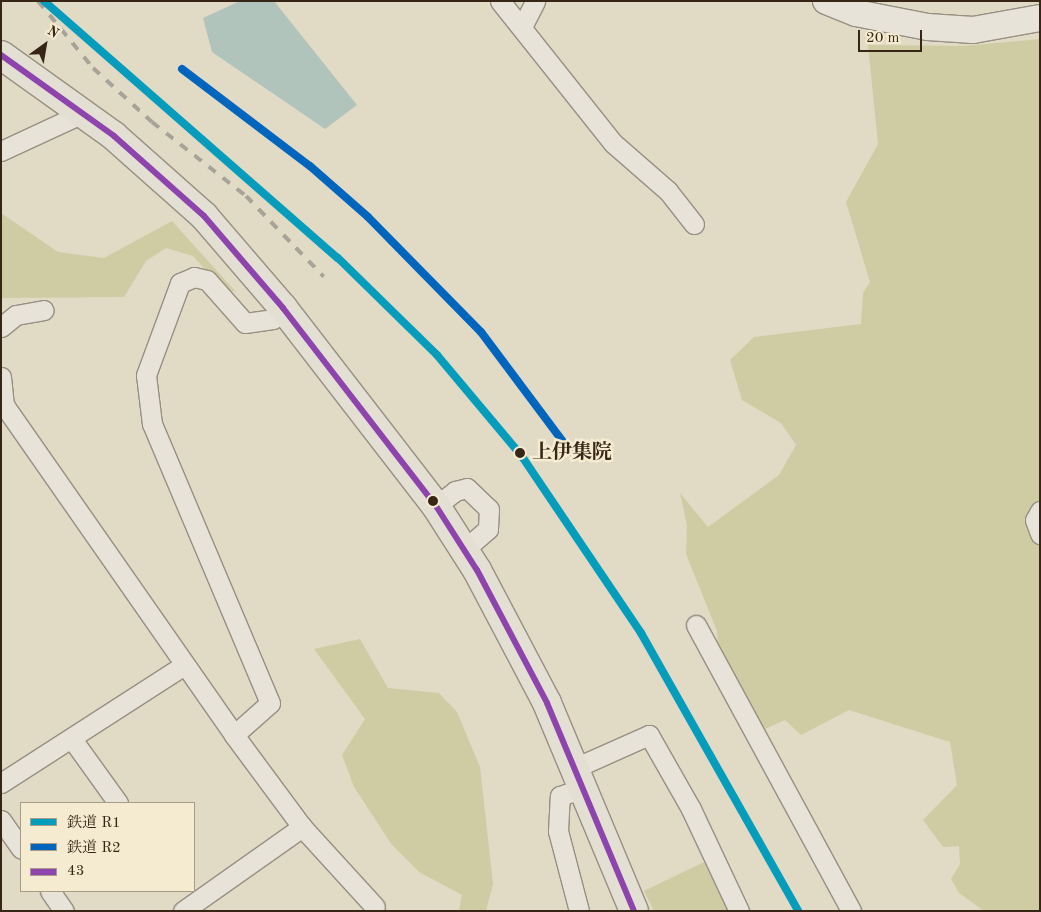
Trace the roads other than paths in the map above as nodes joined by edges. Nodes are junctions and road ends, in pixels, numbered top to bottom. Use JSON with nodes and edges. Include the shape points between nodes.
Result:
{"nodes":[{"id":1,"x":500,"y":1,"type":"edge"},
{"id":2,"x":534,"y":1,"type":"edge"},
{"id":3,"x":826,"y":1,"type":"edge"},
{"id":4,"x":1040,"y":18,"type":"edge"},
{"id":5,"x":523,"y":25,"type":"junction"},
{"id":6,"x":1,"y":55,"type":"edge"},
{"id":7,"x":83,"y":113,"type":"junction"},
{"id":8,"x":1,"y":151,"type":"edge"},
{"id":9,"x":694,"y":224,"type":"dead end"},
{"id":10,"x":283,"y":308,"type":"junction"},
{"id":11,"x":44,"y":310,"type":"dead end"},
{"id":12,"x":1,"y":327,"type":"edge"},
{"id":13,"x":1,"y":377,"type":"edge"},
{"id":14,"x":436,"y":506,"type":"junction"},
{"id":15,"x":1040,"y":511,"type":"edge"},
{"id":16,"x":1040,"y":534,"type":"edge"},
{"id":17,"x":464,"y":550,"type":"junction"},
{"id":18,"x":696,"y":625,"type":"dead end"},
{"id":19,"x":184,"y":664,"type":"junction"},
{"id":20,"x":234,"y":735,"type":"junction"},
{"id":21,"x":72,"y":739,"type":"junction"},
{"id":22,"x":575,"y":777,"type":"junction"},
{"id":23,"x":1,"y":783,"type":"edge"},
{"id":24,"x":117,"y":802,"type":"edge"},
{"id":25,"x":1,"y":820,"type":"edge"},
{"id":26,"x":302,"y":826,"type":"junction"},
{"id":27,"x":20,"y":848,"type":"edge"},
{"id":28,"x":51,"y":892,"type":"edge"},
{"id":29,"x":185,"y":902,"type":"edge"},
{"id":30,"x":376,"y":907,"type":"dead end"},
{"id":31,"x":64,"y":911,"type":"edge"},
{"id":32,"x":579,"y":911,"type":"edge"},
{"id":33,"x":634,"y":911,"type":"edge"},
{"id":34,"x":739,"y":911,"type":"edge"},
{"id":35,"x":851,"y":911,"type":"edge"}],
"edges":[{"from":1,"to":5,"type":"street"},
{"from":2,"to":5,"type":"street"},
{"from":3,"to":4,"type":"street","via":[[856,13],[928,27],[973,30]]},
{"from":5,"to":9,"type":"street","via":[[613,143],[668,191]]},
{"from":6,"to":7,"type":"main road"},
{"from":7,"to":8,"type":"street"},
{"from":7,"to":10,"type":"main road","via":[[164,178]]},
{"from":10,"to":14,"type":"main road"},
{"from":10,"to":20,"type":"street","via":[[273,319],[245,323],[207,280],[194,277],[180,283],[146,375],[152,424],[270,703]]},
{"from":11,"to":12,"type":"street","via":[[16,315]]},
{"from":13,"to":19,"type":"street","via":[[4,405]]},
{"from":14,"to":17,"type":"main road"},
{"from":14,"to":17,"type":"street","via":[[455,491],[467,488],[489,509],[488,530]]},
{"from":15,"to":16,"type":"street","via":[[1035,520]]},
{"from":17,"to":22,"type":"main road","via":[[547,703]]},
{"from":18,"to":35,"type":"street"},
{"from":19,"to":20,"type":"street"},
{"from":19,"to":21,"type":"street"},
{"from":20,"to":26,"type":"street"},
{"from":21,"to":23,"type":"street"},
{"from":21,"to":24,"type":"street"},
{"from":22,"to":32,"type":"street","via":[[560,796],[558,830]]},
{"from":22,"to":33,"type":"main road"},
{"from":22,"to":34,"type":"street","via":[[586,763],[649,735],[691,809]]},
{"from":25,"to":27,"type":"street"},
{"from":26,"to":29,"type":"street"},
{"from":26,"to":30,"type":"street"},
{"from":28,"to":31,"type":"street"}]}
